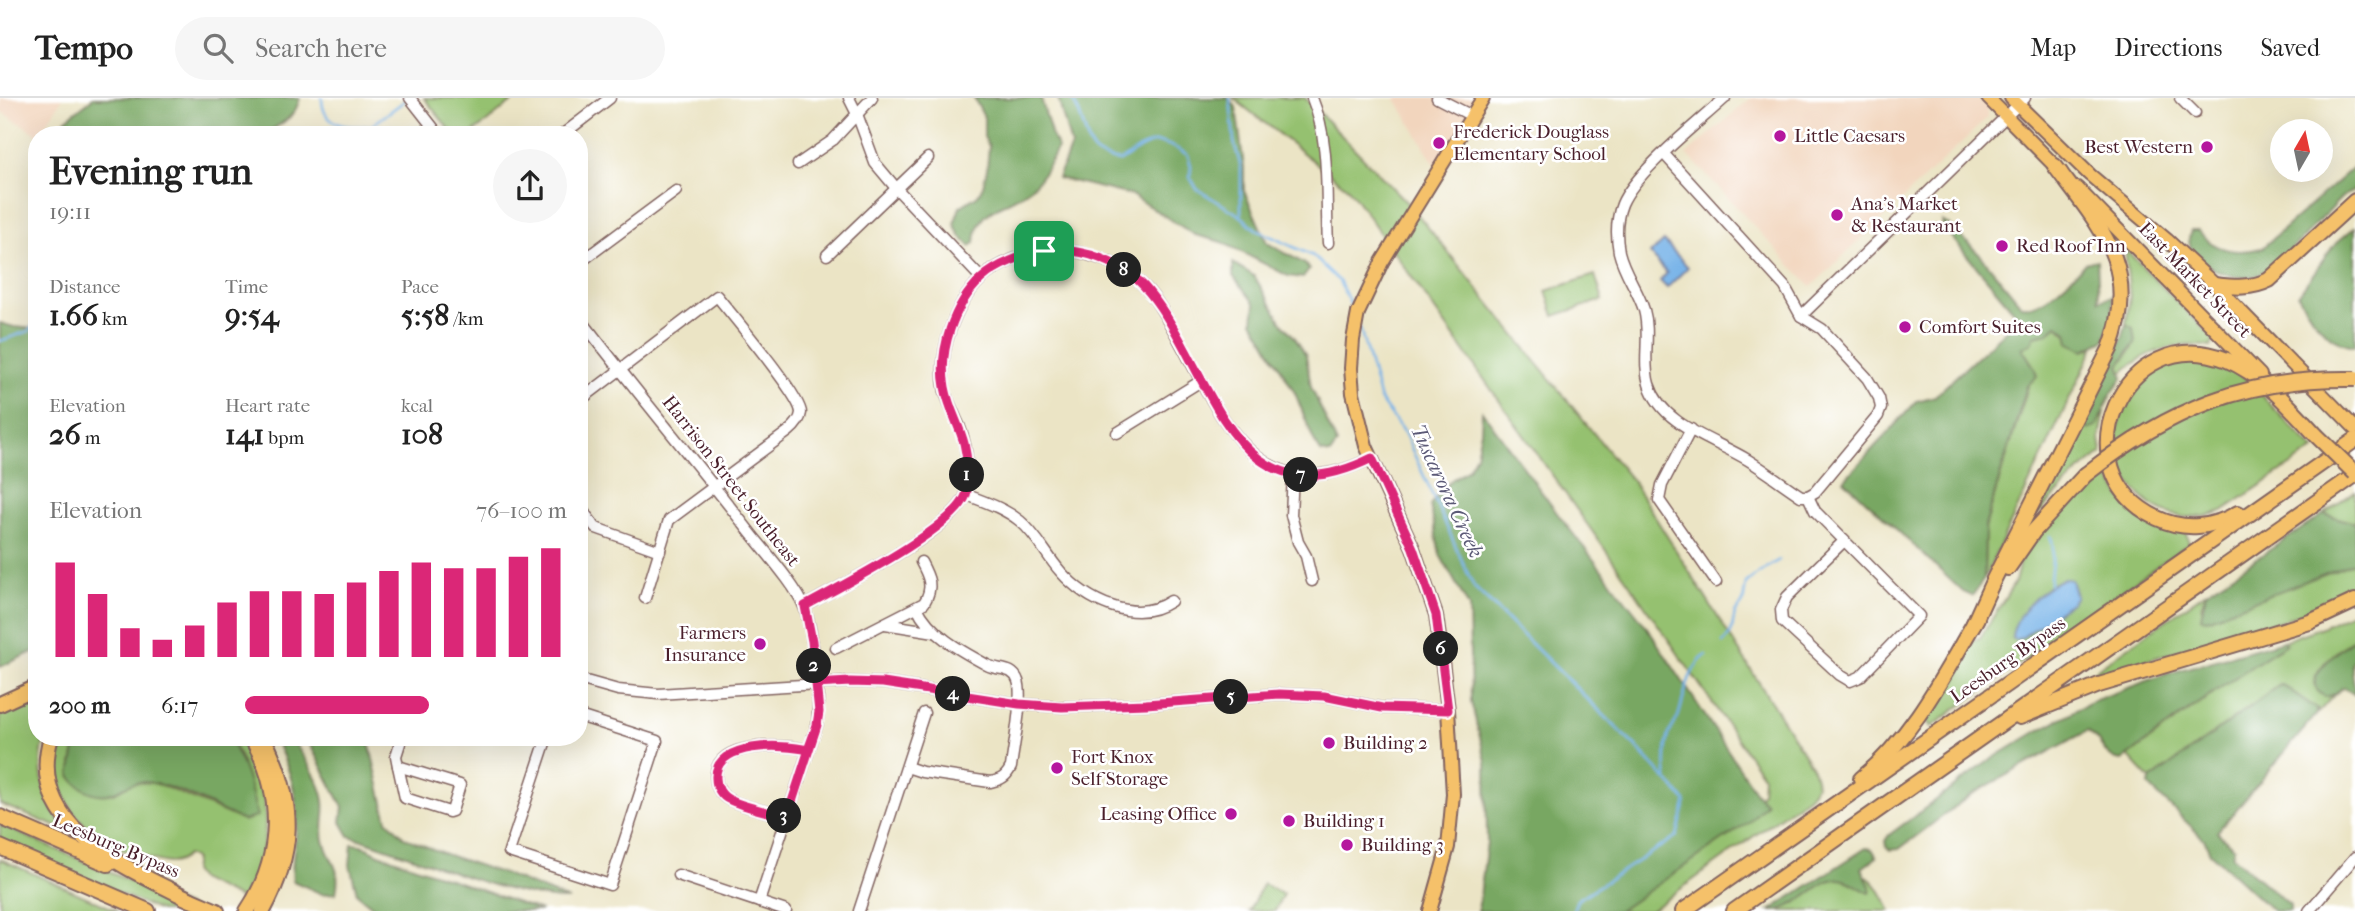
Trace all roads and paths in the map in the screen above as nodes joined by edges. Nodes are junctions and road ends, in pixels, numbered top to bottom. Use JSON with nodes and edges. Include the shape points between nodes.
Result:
{"nodes":[{"id":1,"x":611,"y":98,"type":"edge"},
{"id":2,"x":849,"y":98,"type":"edge"},
{"id":3,"x":872,"y":98,"type":"edge"},
{"id":4,"x":1312,"y":98,"type":"edge"},
{"id":5,"x":1437,"y":98,"type":"edge"},
{"id":6,"x":1483,"y":98,"type":"edge"},
{"id":7,"x":1725,"y":98,"type":"edge"},
{"id":8,"x":1988,"y":98,"type":"edge"},
{"id":9,"x":2179,"y":98,"type":"edge"},
{"id":10,"x":2018,"y":100,"type":"edge"},
{"id":11,"x":413,"y":101,"type":"edge"},
{"id":12,"x":2195,"y":113,"type":"dead end"},
{"id":13,"x":858,"y":114,"type":"junction"},
{"id":14,"x":1472,"y":116,"type":"junction"},
{"id":15,"x":2006,"y":116,"type":"junction"},
{"id":16,"x":432,"y":126,"type":"edge"},
{"id":17,"x":574,"y":126,"type":"edge"},
{"id":18,"x":1664,"y":154,"type":"junction"},
{"id":19,"x":928,"y":158,"type":"dead end"},
{"id":20,"x":798,"y":164,"type":"dead end"},
{"id":21,"x":2055,"y":166,"type":"junction"},
{"id":22,"x":896,"y":188,"type":"junction"},
{"id":23,"x":676,"y":191,"type":"dead end"},
{"id":24,"x":2355,"y":201,"type":"edge"},
{"id":25,"x":1328,"y":243,"type":"dead end"},
{"id":26,"x":827,"y":254,"type":"dead end"},
{"id":27,"x":588,"y":256,"type":"edge"},
{"id":28,"x":981,"y":278,"type":"junction"},
{"id":29,"x":2215,"y":285,"type":"junction"},
{"id":30,"x":1801,"y":316,"type":"junction"},
{"id":31,"x":588,"y":329,"type":"edge"},
{"id":32,"x":620,"y":370,"type":"junction"},
{"id":33,"x":2355,"y":379,"type":"edge"},
{"id":34,"x":1201,"y":381,"type":"junction"},
{"id":35,"x":588,"y":394,"type":"edge"},
{"id":36,"x":2283,"y":399,"type":"junction"},
{"id":37,"x":2355,"y":428,"type":"edge"},
{"id":38,"x":1691,"y":429,"type":"junction"},
{"id":39,"x":1117,"y":433,"type":"dead end"},
{"id":40,"x":2355,"y":440,"type":"edge"},
{"id":41,"x":1372,"y":458,"type":"junction"},
{"id":42,"x":1293,"y":474,"type":"junction"},
{"id":43,"x":2355,"y":474,"type":"edge"},
{"id":44,"x":2301,"y":478,"type":"junction"},
{"id":45,"x":715,"y":487,"type":"junction"},
{"id":46,"x":967,"y":495,"type":"junction"},
{"id":47,"x":1808,"y":496,"type":"junction"},
{"id":48,"x":588,"y":518,"type":"edge"},
{"id":49,"x":1844,"y":541,"type":"junction"},
{"id":50,"x":660,"y":551,"type":"junction"},
{"id":51,"x":921,"y":562,"type":"dead end"},
{"id":52,"x":1312,"y":581,"type":"dead end"},
{"id":53,"x":1716,"y":582,"type":"dead end"},
{"id":54,"x":645,"y":598,"type":"dead end"},
{"id":55,"x":1171,"y":601,"type":"dead end"},
{"id":56,"x":2355,"y":601,"type":"edge"},
{"id":57,"x":805,"y":606,"type":"junction"},
{"id":58,"x":917,"y":607,"type":"junction"},
{"id":59,"x":1974,"y":623,"type":"junction"},
{"id":60,"x":885,"y":624,"type":"junction"},
{"id":61,"x":935,"y":632,"type":"junction"},
{"id":62,"x":836,"y":648,"type":"dead end"},
{"id":63,"x":588,"y":682,"type":"edge"},
{"id":64,"x":816,"y":684,"type":"junction"},
{"id":65,"x":28,"y":691,"type":"edge"},
{"id":66,"x":0,"y":704,"type":"edge"},
{"id":67,"x":1019,"y":704,"type":"junction"},
{"id":68,"x":1448,"y":710,"type":"junction"},
{"id":69,"x":924,"y":713,"type":"dead end"},
{"id":70,"x":588,"y":719,"type":"edge"},
{"id":71,"x":1993,"y":729,"type":"junction"},
{"id":72,"x":49,"y":746,"type":"edge"},
{"id":73,"x":256,"y":746,"type":"edge"},
{"id":74,"x":267,"y":746,"type":"edge"},
{"id":75,"x":399,"y":746,"type":"edge"},
{"id":76,"x":544,"y":746,"type":"edge"},
{"id":77,"x":808,"y":750,"type":"junction"},
{"id":78,"x":398,"y":766,"type":"junction"},
{"id":79,"x":906,"y":767,"type":"junction"},
{"id":80,"x":0,"y":817,"type":"edge"},
{"id":81,"x":787,"y":817,"type":"junction"},
{"id":82,"x":1792,"y":833,"type":"junction"},
{"id":83,"x":0,"y":847,"type":"edge"},
{"id":84,"x":2355,"y":858,"type":"edge"},
{"id":85,"x":678,"y":875,"type":"dead end"},
{"id":86,"x":191,"y":900,"type":"junction"},
{"id":87,"x":263,"y":901,"type":"edge"},
{"id":88,"x":759,"y":902,"type":"junction"},
{"id":89,"x":148,"y":911,"type":"edge"},
{"id":90,"x":217,"y":911,"type":"edge"},
{"id":91,"x":247,"y":911,"type":"edge"},
{"id":92,"x":786,"y":911,"type":"edge"},
{"id":93,"x":859,"y":911,"type":"edge"},
{"id":94,"x":1430,"y":911,"type":"edge"},
{"id":95,"x":1683,"y":911,"type":"edge"},
{"id":96,"x":1734,"y":911,"type":"edge"},
{"id":97,"x":2309,"y":911,"type":"edge"}],
"edges":[{"from":1,"to":17,"type":"street"},
{"from":2,"to":13,"type":"street"},
{"from":3,"to":13,"type":"street"},
{"from":4,"to":25,"type":"street","via":[[1326,155]]},
{"from":5,"to":14,"type":"street"},
{"from":6,"to":14,"type":"main road"},
{"from":7,"to":18,"type":"street"},
{"from":8,"to":15,"type":"main road","name":"East Market Street"},
{"from":9,"to":12,"type":"street"},
{"from":10,"to":15,"type":"street","name":"East Market Street"},
{"from":10,"to":29,"type":"main road","name":"East Market Street","via":[[2090,175]]},
{"from":11,"to":16,"type":"street"},
{"from":13,"to":20,"type":"street","via":[[833,140]]},
{"from":13,"to":22,"type":"street","via":[[875,163]]},
{"from":14,"to":41,"type":"main road","via":[[1382,262],[1358,313],[1351,368],[1353,393]]},
{"from":15,"to":21,"type":"main road","name":"East Market Street"},
{"from":15,"to":30,"type":"street"},
{"from":18,"to":30,"type":"street","via":[[1785,287]]},
{"from":18,"to":38,"type":"street","via":[[1631,188],[1621,207],[1618,250],[1644,309],[1649,383],[1669,415]]},
{"from":19,"to":22,"type":"street"},
{"from":21,"to":36,"type":"main road","name":"East Market Street"},
{"from":21,"to":59,"type":"highway","via":[[2111,246],[2120,280],[2120,316],[2110,349]]},
{"from":22,"to":26,"type":"street"},
{"from":22,"to":28,"type":"street"},
{"from":23,"to":27,"type":"street"},
{"from":24,"to":29,"type":"highway","via":[[2269,280],[2240,288]]},
{"from":28,"to":34,"type":"street","via":[[1006,263],[1050,250],[1077,251],[1111,262],[1150,293]]},
{"from":28,"to":46,"type":"street","via":[[950,332],[944,368],[945,390],[966,448]]},
{"from":29,"to":37,"type":"main road","name":"East Market Street"},
{"from":30,"to":47,"type":"street","via":[[1822,329],[1867,378],[1881,408]]},
{"from":31,"to":32,"type":"street","name":"Harrison Street Southeast"},
{"from":32,"to":35,"type":"street"},
{"from":32,"to":45,"type":"street","name":"Harrison Street Southeast"},
{"from":32,"to":45,"type":"street","via":[[717,296],[795,398],[801,413],[789,431]]},
{"from":33,"to":59,"type":"highway","bridge":true,"via":[[2277,384],[2212,401],[2126,444],[2085,475],[2033,532]]},
{"from":34,"to":39,"type":"street"},
{"from":34,"to":42,"type":"street","via":[[1244,447],[1273,467]]},
{"from":36,"to":43,"type":"highway","name":"East Market Street","bridge":true},
{"from":36,"to":44,"type":"highway","via":[[2233,363],[2213,355],[2184,353],[2164,358],[2133,378],[2116,403],[2108,432],[2110,462],[2120,485],[2139,506],[2164,521],[2189,526],[2228,519]]},
{"from":38,"to":47,"type":"street"},
{"from":38,"to":53,"type":"street","via":[[1658,500]]},
{"from":40,"to":44,"type":"highway","name":"Leesburg Bypass"},
{"from":41,"to":42,"type":"street","via":[[1325,475]]},
{"from":41,"to":68,"type":"main road","via":[[1413,548],[1436,615]]},
{"from":42,"to":52,"type":"street","via":[[1291,515]]},
{"from":43,"to":71,"type":"highway"},
{"from":44,"to":82,"type":"highway","name":"Leesburg Bypass"},
{"from":45,"to":50,"type":"street","via":[[669,520]]},
{"from":45,"to":57,"type":"street","name":"Harrison Street Southeast"},
{"from":46,"to":55,"type":"street","via":[[1021,522],[1061,572],[1095,599],[1138,612]]},
{"from":46,"to":57,"type":"street","via":[[937,528]]},
{"from":47,"to":49,"type":"street","via":[[1815,511]]},
{"from":48,"to":50,"type":"street","via":[[596,528]]},
{"from":49,"to":49,"type":"street","via":[[1919,616],[1860,677],[1850,681],[1782,621],[1781,610],[1787,597]]},
{"from":50,"to":54,"type":"street"},
{"from":51,"to":58,"type":"street","via":[[931,585],[926,601]]},
{"from":56,"to":71,"type":"highway","via":[[2310,622],[2072,694]]},
{"from":57,"to":64,"type":"street","name":"Harrison Street Southeast"},
{"from":58,"to":60,"type":"street"},
{"from":58,"to":61,"type":"street"},
{"from":59,"to":82,"type":"highway","via":[[1905,734],[1864,776]]},
{"from":60,"to":61,"type":"street"},
{"from":60,"to":62,"type":"street"},
{"from":61,"to":67,"type":"street","via":[[989,666],[1015,675]]},
{"from":63,"to":64,"type":"street","via":[[658,694]]},
{"from":64,"to":67,"type":"street","via":[[883,683]]},
{"from":64,"to":77,"type":"street","name":"Harrison Street Southeast","via":[[819,712]]},
{"from":65,"to":66,"type":"highway"},
{"from":67,"to":68,"type":"street","via":[[1092,707],[1279,694],[1324,696],[1392,709]]},
{"from":67,"to":79,"type":"street","via":[[1011,767],[1000,780]]},
{"from":68,"to":94,"type":"main road","via":[[1453,794],[1446,857]]},
{"from":69,"to":79,"type":"street"},
{"from":70,"to":76,"type":"street","via":[[657,741],[610,886],[509,852]]},
{"from":71,"to":96,"type":"highway"},
{"from":72,"to":86,"type":"highway","via":[[47,775],[56,806],[79,834],[130,870]]},
{"from":73,"to":87,"type":"highway","via":[[267,768],[276,815]]},
{"from":74,"to":87,"type":"highway","via":[[284,788],[288,824],[284,863]]},
{"from":75,"to":78,"type":"street"},
{"from":77,"to":81,"type":"street","name":"Harrison Street Southeast"},
{"from":77,"to":81,"type":"street","via":[[793,746],[742,749],[718,766],[718,788],[729,800]]},
{"from":78,"to":78,"type":"street","via":[[460,785],[452,811],[405,798]]},
{"from":79,"to":93,"type":"street"},
{"from":80,"to":86,"type":"highway","name":"Leesburg Bypass"},
{"from":81,"to":88,"type":"street","name":"Harrison Street Southeast"},
{"from":82,"to":95,"type":"highway","name":"Leesburg Bypass"},
{"from":83,"to":89,"type":"highway"},
{"from":84,"to":97,"type":"street"},
{"from":85,"to":88,"type":"street"},
{"from":86,"to":90,"type":"highway","name":"Leesburg Bypass"},
{"from":87,"to":91,"type":"highway"},
{"from":88,"to":92,"type":"street"}]}
